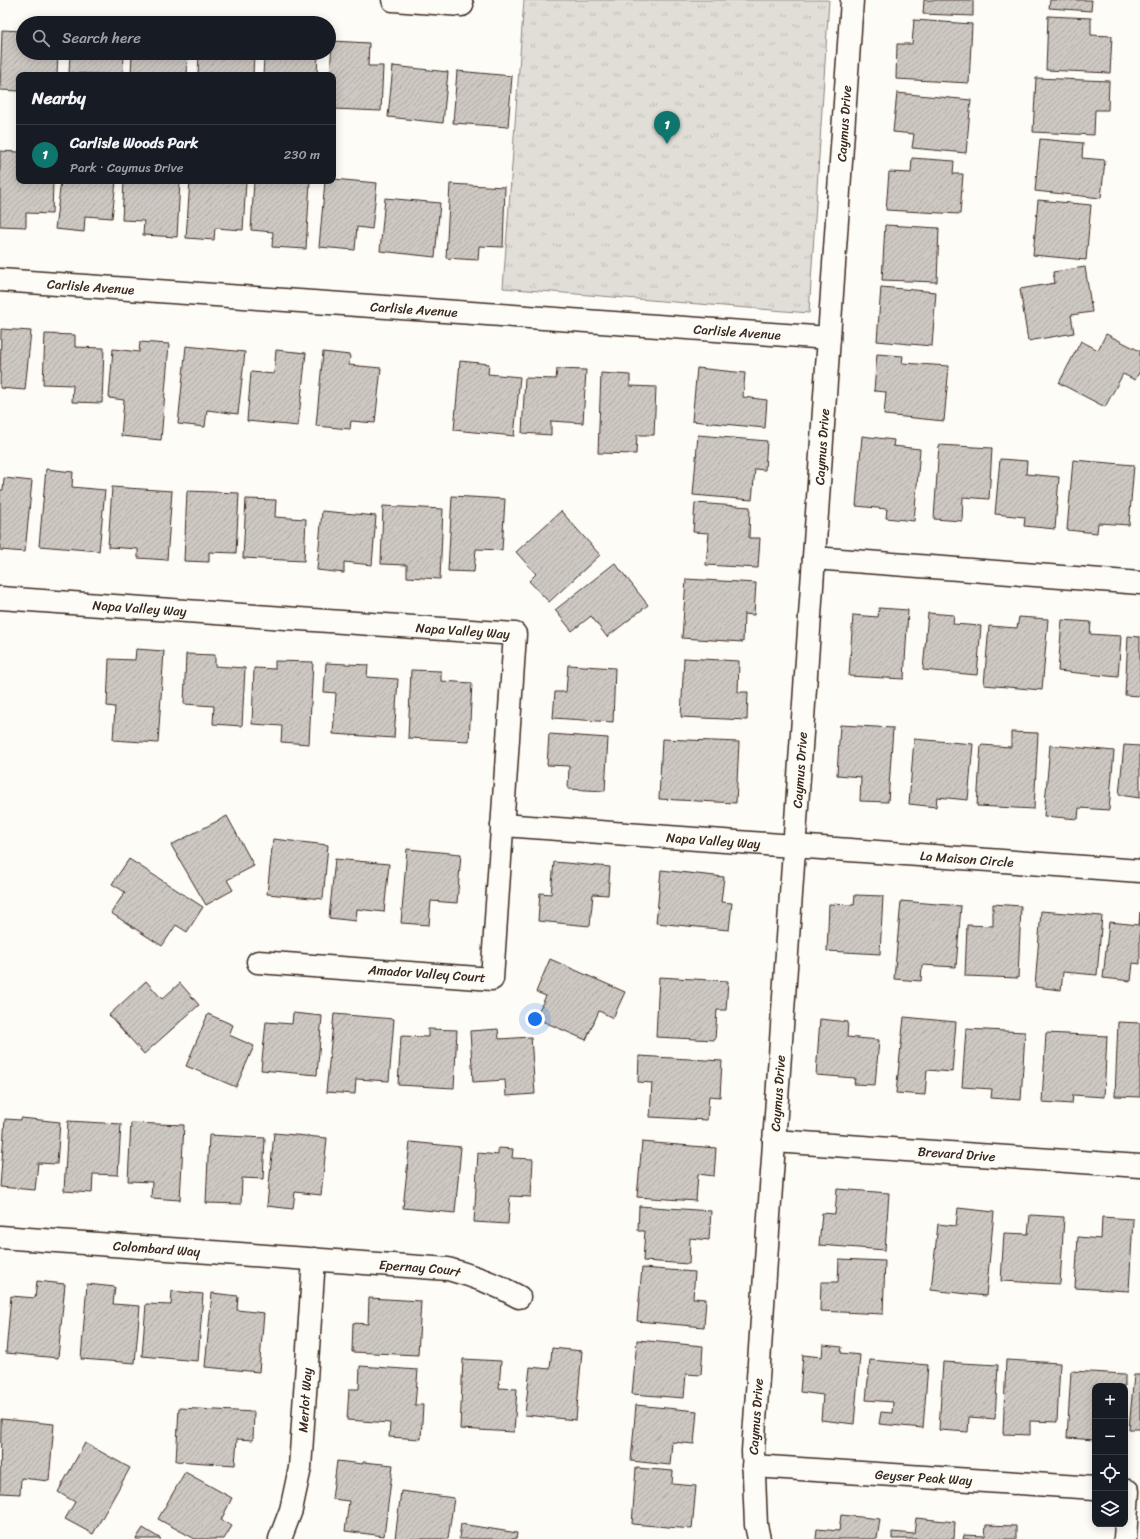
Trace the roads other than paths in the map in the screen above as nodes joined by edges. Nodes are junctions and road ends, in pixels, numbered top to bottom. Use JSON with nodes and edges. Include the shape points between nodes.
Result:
{"nodes":[{"id":1,"x":393,"y":0,"type":"edge"},
{"id":2,"x":852,"y":0,"type":"edge"},
{"id":3,"x":462,"y":5,"type":"dead end"},
{"id":4,"x":0,"y":280,"type":"edge"},
{"id":5,"x":829,"y":338,"type":"junction"},
{"id":6,"x":814,"y":558,"type":"junction"},
{"id":7,"x":1140,"y":582,"type":"edge"},
{"id":8,"x":0,"y":598,"type":"edge"},
{"id":9,"x":502,"y":825,"type":"junction"},
{"id":10,"x":794,"y":846,"type":"junction"},
{"id":11,"x":1140,"y":871,"type":"edge"},
{"id":12,"x":258,"y":962,"type":"dead end"},
{"id":13,"x":774,"y":1140,"type":"junction"},
{"id":14,"x":1140,"y":1166,"type":"edge"},
{"id":15,"x":0,"y":1236,"type":"edge"},
{"id":16,"x":314,"y":1259,"type":"junction"},
{"id":17,"x":519,"y":1297,"type":"dead end"},
{"id":18,"x":753,"y":1466,"type":"junction"},
{"id":19,"x":1092,"y":1488,"type":"edge"},
{"id":20,"x":1131,"y":1491,"type":"edge"},
{"id":21,"x":280,"y":1539,"type":"edge"},
{"id":22,"x":758,"y":1539,"type":"edge"},
{"id":23,"x":1125,"y":1539,"type":"edge"}],
"edges":[{"from":1,"to":3,"type":"street"},
{"from":2,"to":5,"type":"street","name":"Caymus Drive"},
{"from":4,"to":5,"type":"street","name":"Carlisle Avenue"},
{"from":5,"to":6,"type":"street","name":"Caymus Drive"},
{"from":6,"to":7,"type":"street"},
{"from":6,"to":10,"type":"street","name":"Caymus Drive"},
{"from":8,"to":9,"type":"street","name":"Napa Valley Way","via":[[515,634]]},
{"from":9,"to":10,"type":"street","name":"Napa Valley Way"},
{"from":9,"to":12,"type":"street","name":"Amador Valley Court","via":[[492,979]]},
{"from":10,"to":11,"type":"street","name":"La Maison Circle"},
{"from":10,"to":13,"type":"street","name":"Caymus Drive"},
{"from":13,"to":14,"type":"street","name":"Brevard Drive"},
{"from":13,"to":18,"type":"street","name":"Caymus Drive"},
{"from":15,"to":16,"type":"street","name":"Colombard Way"},
{"from":16,"to":17,"type":"street","name":"Epernay Court","via":[[448,1269],[481,1278]]},
{"from":16,"to":21,"type":"street","name":"Merlot Way","via":[[300,1468],[292,1510]]},
{"from":18,"to":19,"type":"street","name":"Geyser Peak Way"},
{"from":18,"to":22,"type":"street","name":"Caymus Drive"},
{"from":20,"to":23,"type":"street"}]}
